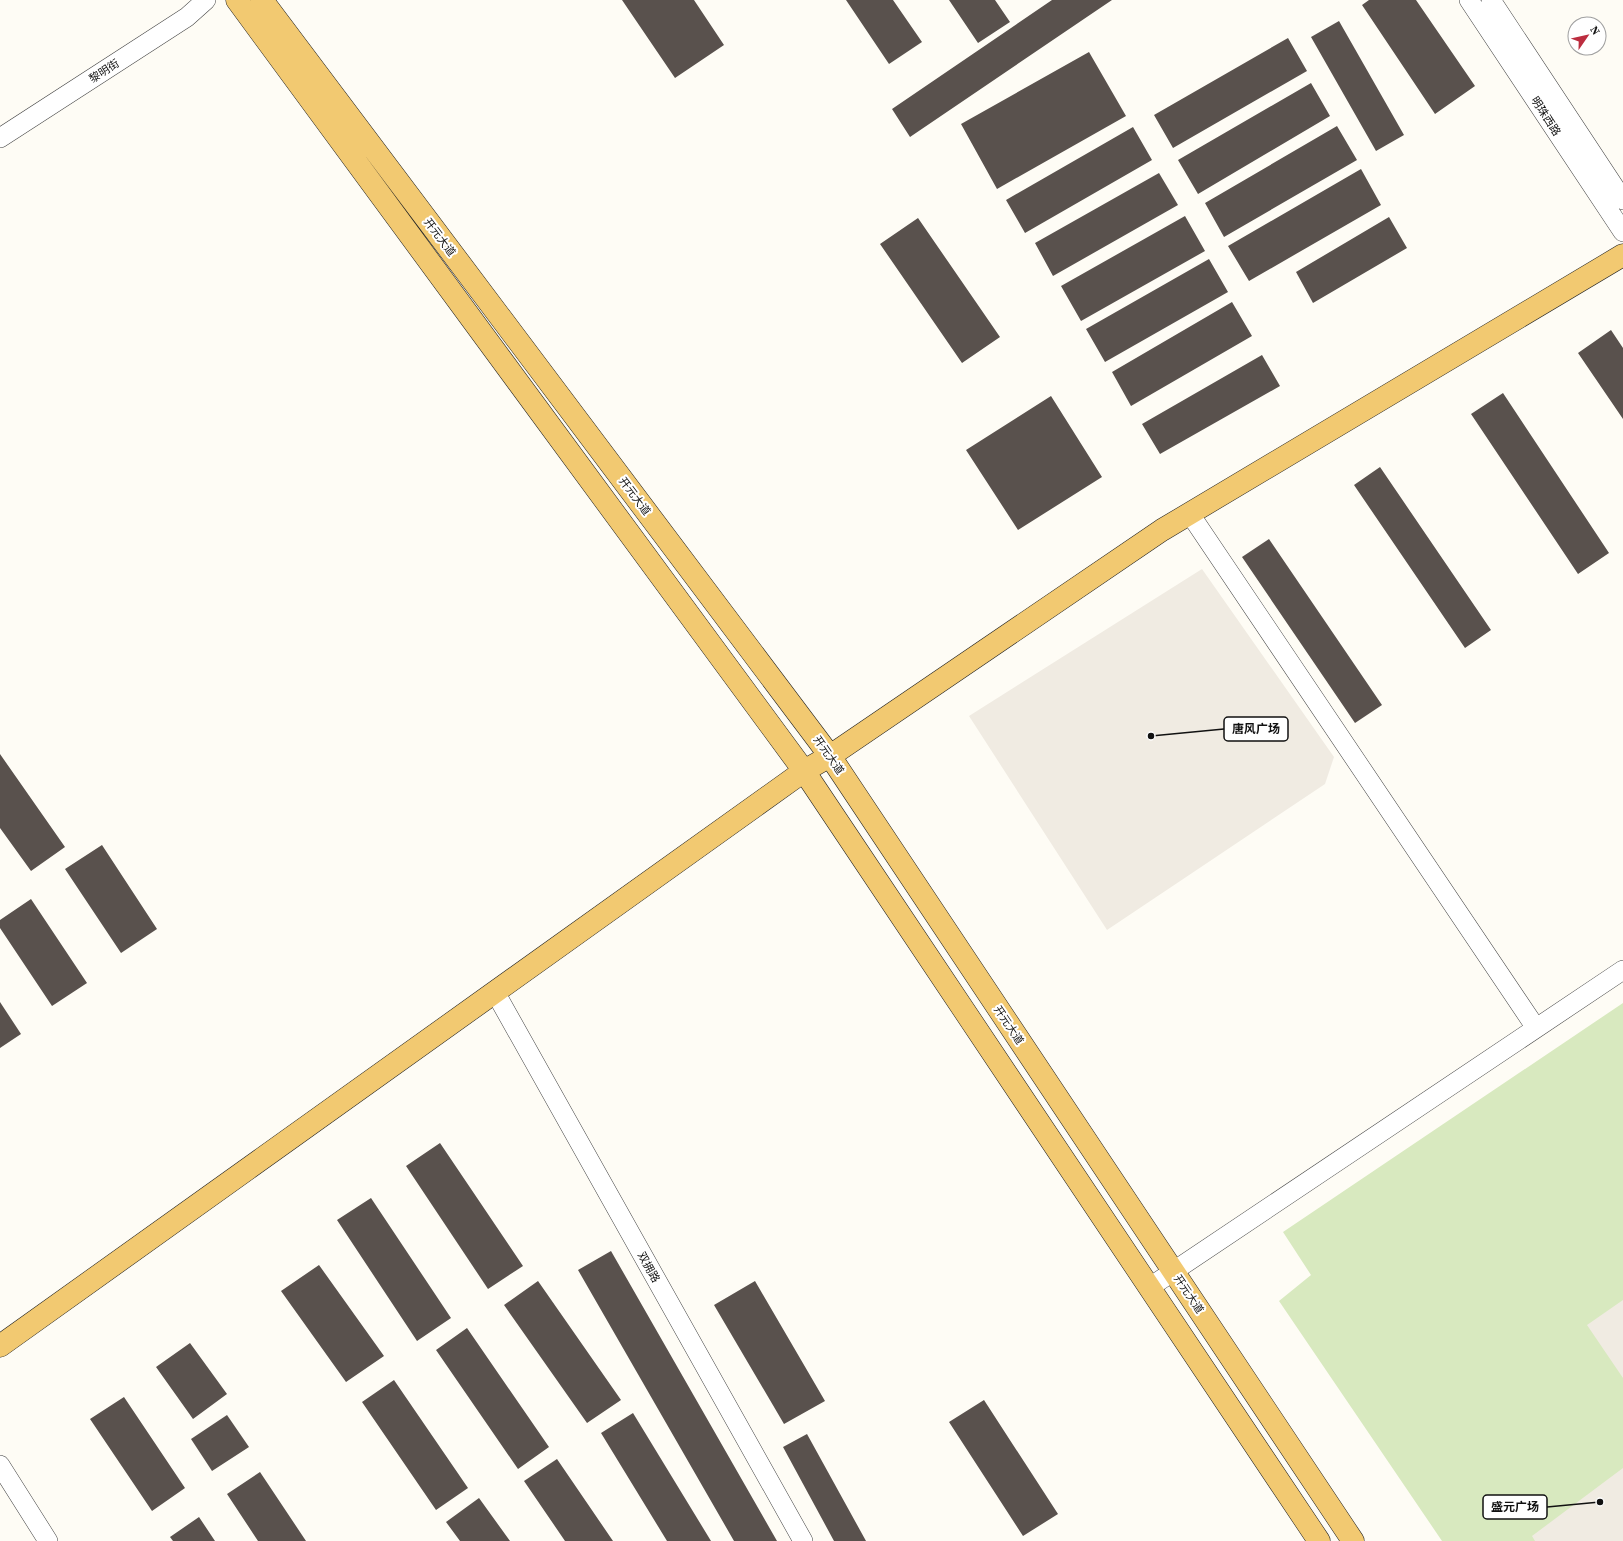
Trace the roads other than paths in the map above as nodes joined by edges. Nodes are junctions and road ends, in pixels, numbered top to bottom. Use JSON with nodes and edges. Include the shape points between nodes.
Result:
{"nodes":[{"id":1,"x":206,"y":0,"type":"edge"},
{"id":2,"x":237,"y":0,"type":"edge"},
{"id":3,"x":262,"y":0,"type":"edge"},
{"id":4,"x":1469,"y":0,"type":"edge"},
{"id":5,"x":1491,"y":0,"type":"edge"},
{"id":6,"x":0,"y":138,"type":"edge"},
{"id":7,"x":1623,"y":200,"type":"edge"},
{"id":8,"x":1623,"y":232,"type":"edge"},
{"id":9,"x":1623,"y":255,"type":"edge"},
{"id":10,"x":1190,"y":514,"type":"junction"},
{"id":11,"x":830,"y":756,"type":"junction"},
{"id":12,"x":804,"y":771,"type":"junction"},
{"id":13,"x":1623,"y":970,"type":"edge"},
{"id":14,"x":495,"y":992,"type":"junction"},
{"id":15,"x":1536,"y":1028,"type":"junction"},
{"id":16,"x":1173,"y":1271,"type":"junction"},
{"id":17,"x":1150,"y":1287,"type":"junction"},
{"id":18,"x":0,"y":1346,"type":"edge"},
{"id":19,"x":0,"y":1465,"type":"edge"},
{"id":20,"x":48,"y":1541,"type":"edge"},
{"id":21,"x":803,"y":1541,"type":"edge"},
{"id":22,"x":1319,"y":1541,"type":"edge"},
{"id":23,"x":1353,"y":1541,"type":"edge"}],
"edges":[{"from":1,"to":6,"type":"street","name":"黎明街","via":[[187,17]]},
{"from":2,"to":12,"type":"main road","name":"开元大道"},
{"from":3,"to":11,"type":"main road","name":"开元大道"},
{"from":4,"to":8,"type":"street","name":"明珠西路"},
{"from":5,"to":7,"type":"street","name":"明珠西路"},
{"from":9,"to":10,"type":"main road"},
{"from":10,"to":11,"type":"main road","via":[[1162,530]]},
{"from":10,"to":15,"type":"street"},
{"from":11,"to":12,"type":"main road"},
{"from":11,"to":16,"type":"main road","name":"开元大道"},
{"from":12,"to":14,"type":"main road"},
{"from":12,"to":17,"type":"main road","name":"开元大道"},
{"from":13,"to":15,"type":"street"},
{"from":14,"to":18,"type":"main road"},
{"from":14,"to":21,"type":"street","name":"双拥路"},
{"from":15,"to":16,"type":"street"},
{"from":16,"to":17,"type":"street"},
{"from":16,"to":23,"type":"main road","name":"开元大道"},
{"from":17,"to":22,"type":"main road","name":"开元大道"},
{"from":19,"to":20,"type":"street"}]}
